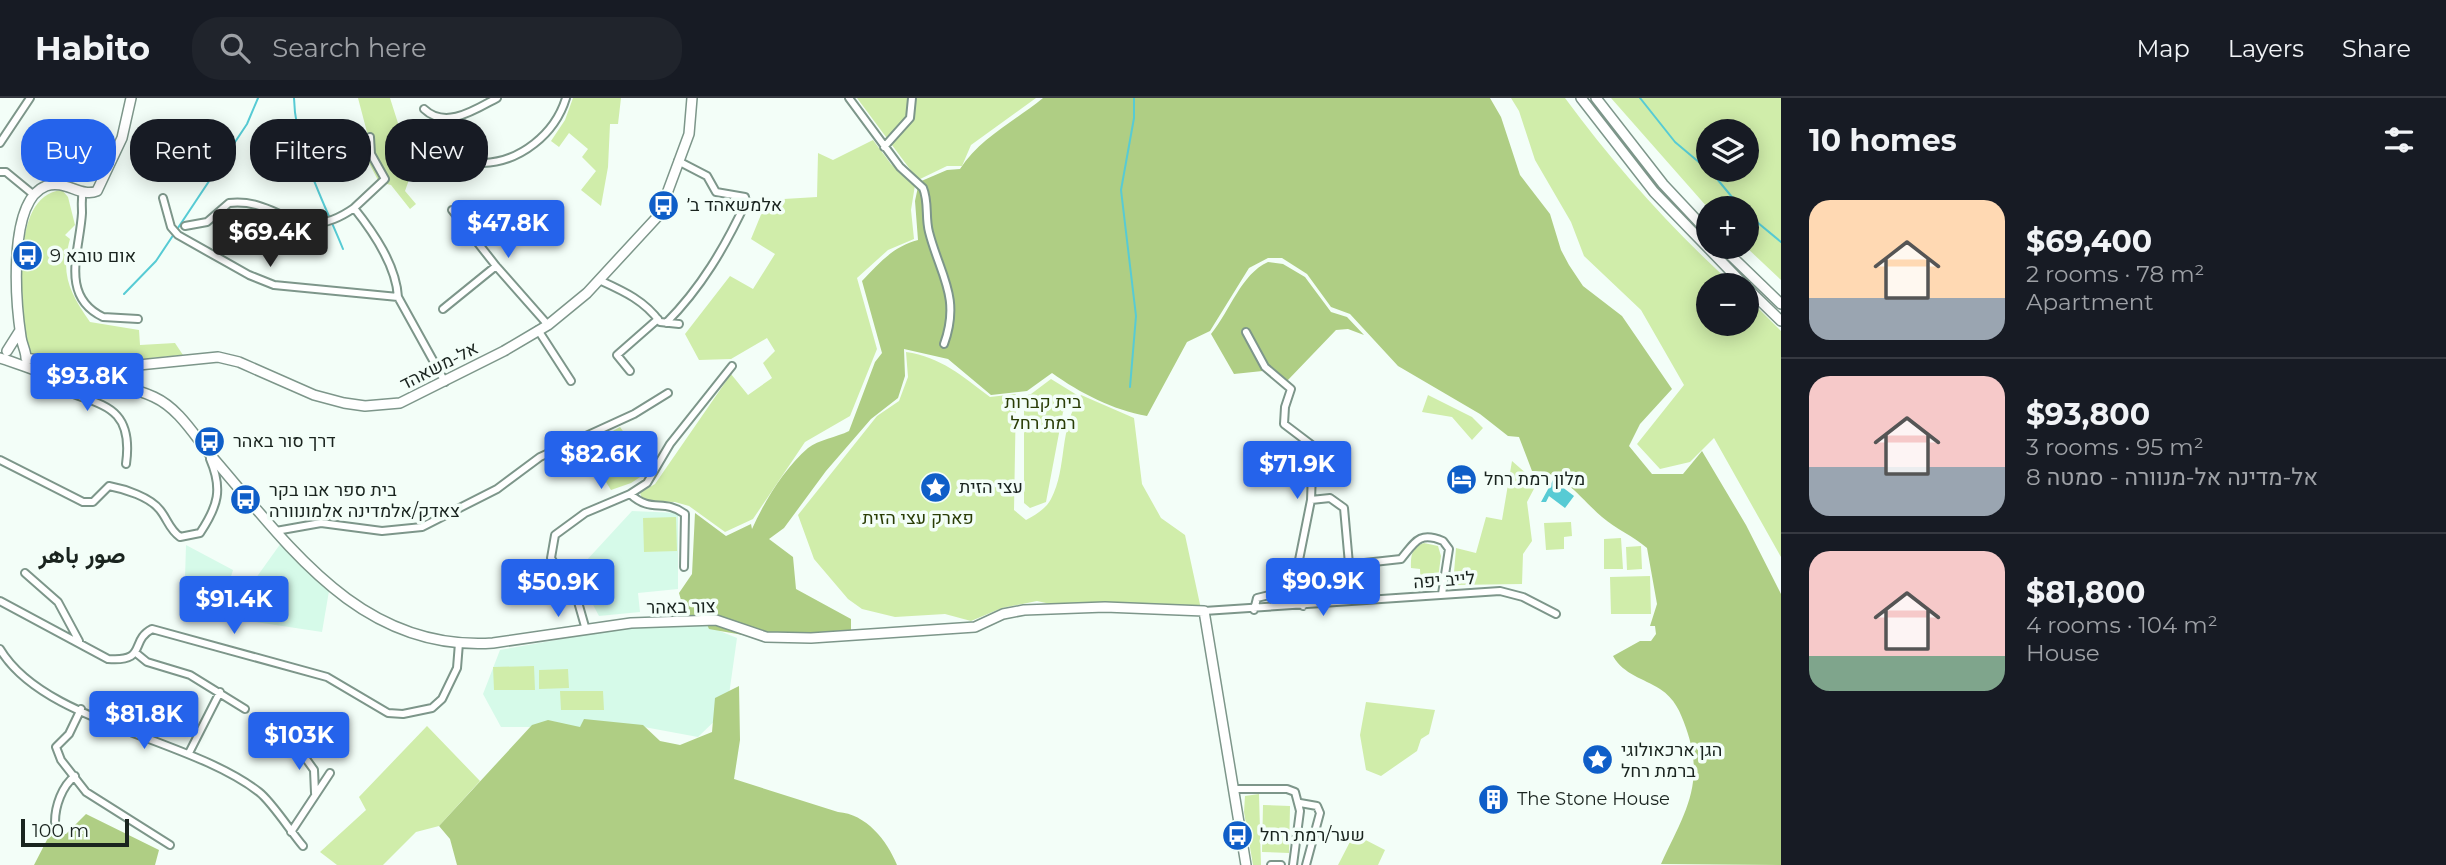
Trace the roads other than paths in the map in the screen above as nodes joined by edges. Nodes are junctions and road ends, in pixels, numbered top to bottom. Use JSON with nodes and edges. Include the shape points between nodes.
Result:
{"nodes":[{"id":1,"x":30,"y":98,"type":"edge"},
{"id":2,"x":131,"y":98,"type":"edge"},
{"id":3,"x":497,"y":98,"type":"edge"},
{"id":4,"x":566,"y":98,"type":"edge"},
{"id":5,"x":692,"y":98,"type":"edge"},
{"id":6,"x":849,"y":98,"type":"edge"},
{"id":7,"x":912,"y":98,"type":"edge"},
{"id":8,"x":1581,"y":98,"type":"edge"},
{"id":9,"x":1596,"y":98,"type":"edge"},
{"id":10,"x":424,"y":110,"type":"dead end"},
{"id":11,"x":0,"y":143,"type":"edge"},
{"id":12,"x":371,"y":146,"type":"edge"},
{"id":13,"x":884,"y":147,"type":"junction"},
{"id":14,"x":678,"y":161,"type":"junction"},
{"id":15,"x":488,"y":163,"type":"edge"},
{"id":16,"x":0,"y":172,"type":"edge"},
{"id":17,"x":83,"y":191,"type":"junction"},
{"id":18,"x":34,"y":195,"type":"junction"},
{"id":19,"x":163,"y":198,"type":"dead end"},
{"id":20,"x":354,"y":208,"type":"junction"},
{"id":21,"x":452,"y":210,"type":"dead end"},
{"id":22,"x":1696,"y":219,"type":"edge"},
{"id":23,"x":185,"y":226,"type":"dead end"},
{"id":24,"x":1734,"y":259,"type":"edge"},
{"id":25,"x":496,"y":266,"type":"junction"},
{"id":26,"x":1732,"y":273,"type":"edge"},
{"id":27,"x":599,"y":280,"type":"junction"},
{"id":28,"x":398,"y":297,"type":"junction"},
{"id":29,"x":1759,"y":300,"type":"edge"},
{"id":30,"x":1781,"y":304,"type":"edge"},
{"id":31,"x":443,"y":309,"type":"dead end"},
{"id":32,"x":138,"y":319,"type":"dead end"},
{"id":33,"x":658,"y":319,"type":"junction"},
{"id":34,"x":1781,"y":321,"type":"edge"},
{"id":35,"x":666,"y":323,"type":"junction"},
{"id":36,"x":548,"y":324,"type":"junction"},
{"id":37,"x":679,"y":324,"type":"dead end"},
{"id":38,"x":20,"y":329,"type":"junction"},
{"id":39,"x":538,"y":330,"type":"junction"},
{"id":40,"x":1247,"y":332,"type":"dead end"},
{"id":41,"x":944,"y":344,"type":"dead end"},
{"id":42,"x":6,"y":353,"type":"edge"},
{"id":43,"x":25,"y":353,"type":"junction"},
{"id":44,"x":38,"y":362,"type":"junction"},
{"id":45,"x":18,"y":365,"type":"junction"},
{"id":46,"x":732,"y":366,"type":"dead end"},
{"id":47,"x":630,"y":371,"type":"dead end"},
{"id":48,"x":44,"y":374,"type":"junction"},
{"id":49,"x":571,"y":381,"type":"dead end"},
{"id":50,"x":445,"y":382,"type":"junction"},
{"id":51,"x":668,"y":393,"type":"dead end"},
{"id":52,"x":207,"y":451,"type":"junction"},
{"id":53,"x":0,"y":460,"type":"edge"},
{"id":54,"x":127,"y":464,"type":"dead end"},
{"id":55,"x":630,"y":494,"type":"junction"},
{"id":56,"x":1311,"y":500,"type":"junction"},
{"id":57,"x":276,"y":531,"type":"junction"},
{"id":58,"x":1349,"y":564,"type":"junction"},
{"id":59,"x":684,"y":567,"type":"dead end"},
{"id":60,"x":25,"y":573,"type":"dead end"},
{"id":61,"x":1442,"y":594,"type":"junction"},
{"id":62,"x":0,"y":601,"type":"edge"},
{"id":63,"x":1303,"y":606,"type":"junction"},
{"id":64,"x":1254,"y":610,"type":"junction"},
{"id":65,"x":1204,"y":611,"type":"junction"},
{"id":66,"x":1556,"y":614,"type":"dead end"},
{"id":67,"x":586,"y":630,"type":"junction"},
{"id":68,"x":80,"y":643,"type":"junction"},
{"id":69,"x":460,"y":643,"type":"junction"},
{"id":70,"x":0,"y":649,"type":"edge"},
{"id":71,"x":136,"y":653,"type":"junction"},
{"id":72,"x":220,"y":692,"type":"junction"},
{"id":73,"x":81,"y":709,"type":"junction"},
{"id":74,"x":245,"y":709,"type":"dead end"},
{"id":75,"x":296,"y":745,"type":"dead end"},
{"id":76,"x":189,"y":752,"type":"junction"},
{"id":77,"x":330,"y":773,"type":"dead end"},
{"id":78,"x":75,"y":776,"type":"junction"},
{"id":79,"x":1235,"y":789,"type":"junction"},
{"id":80,"x":315,"y":796,"type":"junction"},
{"id":81,"x":1300,"y":803,"type":"junction"},
{"id":82,"x":55,"y":822,"type":"dead end"},
{"id":83,"x":291,"y":832,"type":"junction"},
{"id":84,"x":170,"y":845,"type":"dead end"},
{"id":85,"x":303,"y":846,"type":"dead end"},
{"id":86,"x":1246,"y":865,"type":"edge"},
{"id":87,"x":1271,"y":865,"type":"edge"},
{"id":88,"x":1281,"y":865,"type":"edge"},
{"id":89,"x":1293,"y":865,"type":"edge"},
{"id":90,"x":1306,"y":865,"type":"edge"}],
"edges":[{"from":1,"to":11,"type":"street"},
{"from":2,"to":17,"type":"street","via":[[122,138],[101,187],[94,193]]},
{"from":3,"to":10,"type":"street","via":[[453,118]]},
{"from":4,"to":15,"type":"street","via":[[553,124],[519,156]]},
{"from":5,"to":14,"type":"street","name":"אל-משאהד","via":[[689,134]]},
{"from":6,"to":13,"type":"street"},
{"from":7,"to":13,"type":"street","via":[[910,118]]},
{"from":8,"to":26,"type":"street","via":[[1654,192]]},
{"from":9,"to":22,"type":"street"},
{"from":12,"to":20,"type":"street","via":[[385,179]]},
{"from":13,"to":41,"type":"street","via":[[926,195],[928,230],[953,306]]},
{"from":14,"to":27,"type":"street","name":"אל-משאהד","via":[[652,225]]},
{"from":14,"to":35,"type":"street","via":[[706,176],[716,192],[745,197],[746,202],[702,282]]},
{"from":16,"to":18,"type":"street"},
{"from":17,"to":18,"type":"street","via":[[52,184]]},
{"from":17,"to":32,"type":"street","via":[[74,278],[78,294],[103,317]]},
{"from":18,"to":38,"type":"street","via":[[25,212],[16,253]]},
{"from":19,"to":28,"type":"street","via":[[178,235],[261,281],[289,288]]},
{"from":20,"to":23,"type":"street","via":[[311,224],[293,222],[252,202],[229,202],[207,222]]},
{"from":20,"to":28,"type":"street","via":[[377,242],[397,283]]},
{"from":21,"to":25,"type":"street"},
{"from":24,"to":30,"type":"street"},
{"from":25,"to":31,"type":"street"},
{"from":25,"to":36,"type":"street"},
{"from":27,"to":33,"type":"street","via":[[633,296]]},
{"from":27,"to":36,"type":"street","name":"אל-משאהד"},
{"from":28,"to":50,"type":"street"},
{"from":29,"to":34,"type":"street"},
{"from":33,"to":35,"type":"street"},
{"from":33,"to":47,"type":"street","via":[[617,355]]},
{"from":35,"to":37,"type":"street"},
{"from":36,"to":39,"type":"street","name":"אל-משאהד"},
{"from":38,"to":42,"type":"street"},
{"from":38,"to":43,"type":"street"},
{"from":39,"to":49,"type":"street"},
{"from":39,"to":50,"type":"street","name":"אל-משאהד"},
{"from":40,"to":56,"type":"street","via":[[1265,367],[1290,390],[1284,424],[1312,446]]},
{"from":42,"to":43,"type":"street","name":"אל-משאהד"},
{"from":42,"to":45,"type":"street","name":"צור באהר"},
{"from":43,"to":44,"type":"street","name":"אל-משאהד"},
{"from":43,"to":45,"type":"street"},
{"from":44,"to":48,"type":"street"},
{"from":44,"to":50,"type":"street","name":"אל-משאהד","via":[[108,370],[218,357],[314,395],[365,406],[400,403]]},
{"from":45,"to":48,"type":"street","name":"צור באהר"},
{"from":46,"to":55,"type":"street","via":[[670,444],[647,483]]},
{"from":48,"to":52,"type":"street","name":"צור באהר","via":[[154,397],[187,425]]},
{"from":48,"to":54,"type":"street","via":[[118,417],[127,433]]},
{"from":51,"to":57,"type":"street","via":[[634,414],[540,457],[498,489],[422,527],[382,531],[321,523]]},
{"from":52,"to":53,"type":"street","via":[[220,483],[208,521],[200,533],[190,537],[170,530],[160,509],[149,501],[119,488],[109,485],[93,502],[83,502]]},
{"from":52,"to":57,"type":"street","name":"צור באהר"},
{"from":55,"to":59,"type":"street","via":[[646,506],[671,505],[685,514]]},
{"from":55,"to":67,"type":"street","via":[[585,513],[555,535],[551,558],[578,602]]},
{"from":56,"to":58,"type":"street","via":[[1330,498],[1344,508]]},
{"from":56,"to":64,"type":"street","via":[[1290,590],[1257,598]]},
{"from":57,"to":69,"type":"street","name":"צור באהר","via":[[341,597],[389,624]]},
{"from":58,"to":61,"type":"street","via":[[1401,559],[1416,538],[1434,537],[1449,549]]},
{"from":58,"to":63,"type":"street","via":[[1320,577]]},
{"from":60,"to":68,"type":"street","via":[[58,602]]},
{"from":61,"to":63,"type":"street","name":"לייב יפה"},
{"from":61,"to":66,"type":"street","name":"לייב יפה","via":[[1510,592]]},
{"from":62,"to":68,"type":"street"},
{"from":63,"to":64,"type":"street","name":"לייב יפה"},
{"from":64,"to":65,"type":"street","name":"לייב יפה"},
{"from":65,"to":67,"type":"street","name":"צור באהר","via":[[1024,610],[975,627],[811,638],[766,637],[716,620],[631,623]]},
{"from":65,"to":79,"type":"street"},
{"from":67,"to":69,"type":"street","name":"צור באהר","via":[[527,640]]},
{"from":68,"to":71,"type":"street","via":[[108,659],[127,659]]},
{"from":69,"to":71,"type":"street","via":[[457,668],[442,699],[432,708],[403,714],[388,713],[327,677],[162,631],[146,632]]},
{"from":70,"to":73,"type":"street","via":[[13,668]]},
{"from":71,"to":72,"type":"street","via":[[147,662]]},
{"from":72,"to":74,"type":"street"},
{"from":72,"to":76,"type":"street"},
{"from":73,"to":76,"type":"street"},
{"from":73,"to":78,"type":"street","via":[[57,747],[57,754]]},
{"from":75,"to":80,"type":"street","via":[[314,770]]},
{"from":76,"to":83,"type":"street","via":[[261,793]]},
{"from":77,"to":80,"type":"street"},
{"from":78,"to":82,"type":"street","via":[[55,811]]},
{"from":78,"to":84,"type":"street","via":[[86,792],[108,809]]},
{"from":79,"to":81,"type":"street","via":[[1287,789],[1295,792]]},
{"from":79,"to":86,"type":"street"},
{"from":80,"to":83,"type":"street"},
{"from":81,"to":89,"type":"street"},
{"from":81,"to":90,"type":"street","via":[[1317,806],[1320,813]]},
{"from":83,"to":85,"type":"street"},
{"from":87,"to":88,"type":"street"}]}
